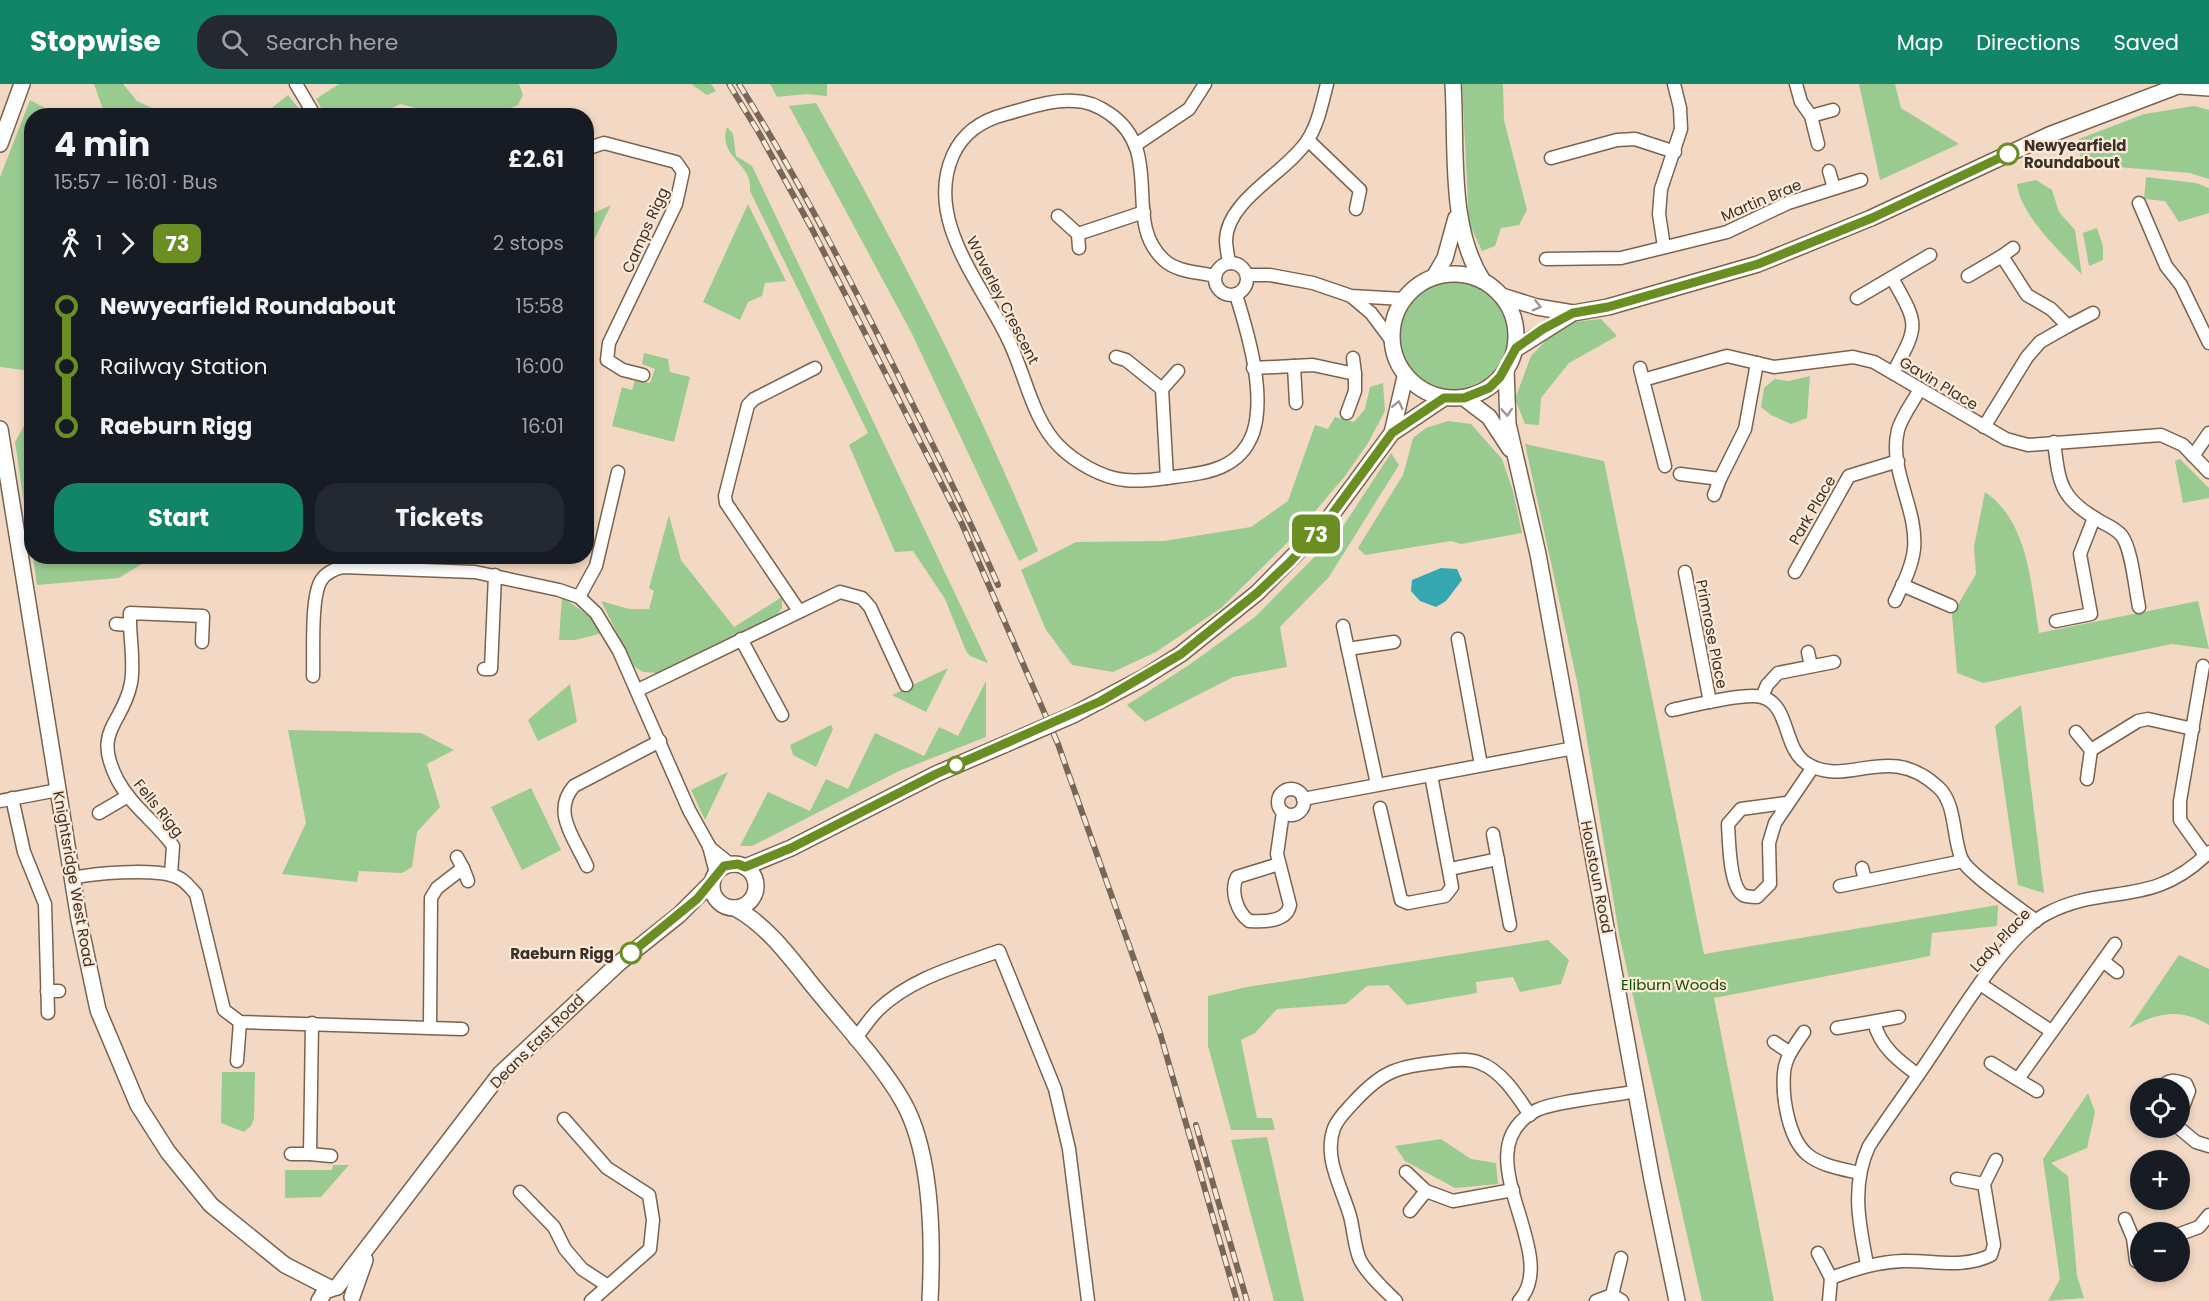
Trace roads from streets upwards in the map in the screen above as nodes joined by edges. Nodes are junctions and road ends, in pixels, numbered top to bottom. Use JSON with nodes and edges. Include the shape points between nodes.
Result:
{"nodes":[{"id":1,"x":22,"y":84,"type":"edge"},
{"id":2,"x":296,"y":84,"type":"edge"},
{"id":3,"x":1205,"y":84,"type":"edge"},
{"id":4,"x":1327,"y":84,"type":"edge"},
{"id":5,"x":1453,"y":84,"type":"edge"},
{"id":6,"x":1674,"y":84,"type":"edge"},
{"id":7,"x":1796,"y":84,"type":"edge"},
{"id":8,"x":2182,"y":85,"type":"edge"},
{"id":9,"x":2209,"y":88,"type":"edge"},
{"id":10,"x":310,"y":108,"type":"edge"},
{"id":11,"x":1833,"y":110,"type":"dead end"},
{"id":12,"x":1811,"y":116,"type":"junction"},
{"id":13,"x":1308,"y":140,"type":"junction"},
{"id":14,"x":1566,"y":140,"type":"dead end"},
{"id":15,"x":0,"y":144,"type":"edge"},
{"id":16,"x":1137,"y":144,"type":"junction"},
{"id":17,"x":1818,"y":144,"type":"dead end"},
{"id":18,"x":594,"y":146,"type":"edge"},
{"id":19,"x":1675,"y":152,"type":"junction"},
{"id":20,"x":1570,"y":153,"type":"junction"},
{"id":21,"x":1551,"y":158,"type":"dead end"},
{"id":22,"x":1829,"y":171,"type":"dead end"},
{"id":23,"x":1861,"y":180,"type":"dead end"},
{"id":24,"x":1834,"y":188,"type":"junction"},
{"id":25,"x":2139,"y":203,"type":"dead end"},
{"id":26,"x":1356,"y":209,"type":"dead end"},
{"id":27,"x":1458,"y":210,"type":"junction"},
{"id":28,"x":1144,"y":212,"type":"junction"},
{"id":29,"x":1058,"y":216,"type":"dead end"},
{"id":30,"x":1078,"y":234,"type":"junction"},
{"id":31,"x":1664,"y":247,"type":"junction"},
{"id":32,"x":1079,"y":248,"type":"dead end"},
{"id":33,"x":2013,"y":248,"type":"dead end"},
{"id":34,"x":1930,"y":255,"type":"dead end"},
{"id":35,"x":2002,"y":256,"type":"junction"},
{"id":36,"x":1546,"y":259,"type":"dead end"},
{"id":37,"x":1229,"y":263,"type":"junction"},
{"id":38,"x":1247,"y":275,"type":"junction"},
{"id":39,"x":1215,"y":276,"type":"junction"},
{"id":40,"x":1968,"y":276,"type":"dead end"},
{"id":41,"x":1434,"y":277,"type":"junction"},
{"id":42,"x":1892,"y":278,"type":"junction"},
{"id":43,"x":1483,"y":281,"type":"junction"},
{"id":44,"x":1236,"y":295,"type":"junction"},
{"id":45,"x":1351,"y":296,"type":"junction"},
{"id":46,"x":1502,"y":296,"type":"junction"},
{"id":47,"x":1857,"y":298,"type":"dead end"},
{"id":48,"x":1403,"y":299,"type":"junction"},
{"id":49,"x":1573,"y":313,"type":"junction"},
{"id":50,"x":2093,"y":313,"type":"dead end"},
{"id":51,"x":2067,"y":326,"type":"junction"},
{"id":52,"x":1392,"y":341,"type":"junction"},
{"id":53,"x":2209,"y":343,"type":"edge"},
{"id":54,"x":1516,"y":348,"type":"junction"},
{"id":55,"x":1116,"y":357,"type":"dead end"},
{"id":56,"x":1353,"y":358,"type":"dead end"},
{"id":57,"x":1758,"y":363,"type":"junction"},
{"id":58,"x":1294,"y":366,"type":"junction"},
{"id":59,"x":815,"y":368,"type":"dead end"},
{"id":60,"x":1253,"y":368,"type":"junction"},
{"id":61,"x":1506,"y":369,"type":"junction"},
{"id":62,"x":1178,"y":370,"type":"dead end"},
{"id":63,"x":1893,"y":373,"type":"junction"},
{"id":64,"x":1355,"y":374,"type":"junction"},
{"id":65,"x":643,"y":375,"type":"dead end"},
{"id":66,"x":1405,"y":377,"type":"junction"},
{"id":67,"x":1162,"y":389,"type":"junction"},
{"id":68,"x":1920,"y":389,"type":"junction"},
{"id":69,"x":1444,"y":398,"type":"junction"},
{"id":70,"x":1464,"y":398,"type":"junction"},
{"id":71,"x":1296,"y":403,"type":"dead end"},
{"id":72,"x":1347,"y":413,"type":"dead end"},
{"id":73,"x":1984,"y":428,"type":"junction"},
{"id":74,"x":0,"y":429,"type":"edge"},
{"id":75,"x":1392,"y":433,"type":"junction"},
{"id":76,"x":2209,"y":433,"type":"edge"},
{"id":77,"x":2054,"y":442,"type":"junction"},
{"id":78,"x":1513,"y":454,"type":"junction"},
{"id":79,"x":2193,"y":456,"type":"junction"},
{"id":80,"x":1898,"y":461,"type":"junction"},
{"id":81,"x":1665,"y":466,"type":"dead end"},
{"id":82,"x":618,"y":472,"type":"dead end"},
{"id":83,"x":2209,"y":472,"type":"edge"},
{"id":84,"x":1680,"y":474,"type":"dead end"},
{"id":85,"x":1167,"y":478,"type":"junction"},
{"id":86,"x":4,"y":479,"type":"edge"},
{"id":87,"x":1720,"y":479,"type":"junction"},
{"id":88,"x":1714,"y":495,"type":"dead end"},
{"id":89,"x":2094,"y":518,"type":"junction"},
{"id":90,"x":429,"y":564,"type":"edge"},
{"id":91,"x":428,"y":571,"type":"junction"},
{"id":92,"x":1685,"y":572,"type":"dead end"},
{"id":93,"x":1795,"y":572,"type":"dead end"},
{"id":94,"x":495,"y":575,"type":"junction"},
{"id":95,"x":1902,"y":585,"type":"junction"},
{"id":96,"x":579,"y":597,"type":"junction"},
{"id":97,"x":1895,"y":601,"type":"dead end"},
{"id":98,"x":1951,"y":606,"type":"dead end"},
{"id":99,"x":2139,"y":607,"type":"dead end"},
{"id":100,"x":799,"y":611,"type":"junction"},
{"id":101,"x":2056,"y":621,"type":"dead end"},
{"id":102,"x":1343,"y":626,"type":"dead end"},
{"id":103,"x":741,"y":639,"type":"junction"},
{"id":104,"x":1458,"y":639,"type":"dead end"},
{"id":105,"x":202,"y":642,"type":"dead end"},
{"id":106,"x":1394,"y":642,"type":"dead end"},
{"id":107,"x":1348,"y":649,"type":"junction"},
{"id":108,"x":1808,"y":652,"type":"dead end"},
{"id":109,"x":1834,"y":663,"type":"dead end"},
{"id":110,"x":1811,"y":666,"type":"junction"},
{"id":111,"x":2203,"y":666,"type":"dead end"},
{"id":112,"x":484,"y":669,"type":"dead end"},
{"id":113,"x":313,"y":676,"type":"dead end"},
{"id":114,"x":906,"y":685,"type":"dead end"},
{"id":115,"x":638,"y":690,"type":"junction"},
{"id":116,"x":1762,"y":697,"type":"junction"},
{"id":117,"x":1710,"y":702,"type":"junction"},
{"id":118,"x":1672,"y":710,"type":"dead end"},
{"id":119,"x":782,"y":715,"type":"dead end"},
{"id":120,"x":2193,"y":729,"type":"junction"},
{"id":121,"x":2076,"y":732,"type":"dead end"},
{"id":122,"x":660,"y":741,"type":"junction"},
{"id":123,"x":1574,"y":748,"type":"junction"},
{"id":124,"x":2091,"y":750,"type":"junction"},
{"id":125,"x":1481,"y":765,"type":"junction"},
{"id":126,"x":1813,"y":767,"type":"junction"},
{"id":127,"x":1431,"y":775,"type":"junction"},
{"id":128,"x":2087,"y":779,"type":"dead end"},
{"id":129,"x":1377,"y":784,"type":"junction"},
{"id":130,"x":58,"y":790,"type":"junction"},
{"id":131,"x":128,"y":796,"type":"junction"},
{"id":132,"x":1303,"y":799,"type":"junction"},
{"id":133,"x":6,"y":800,"type":"edge"},
{"id":134,"x":1786,"y":803,"type":"junction"},
{"id":135,"x":1380,"y":808,"type":"dead end"},
{"id":136,"x":1283,"y":812,"type":"junction"},
{"id":137,"x":99,"y":813,"type":"dead end"},
{"id":138,"x":1297,"y":813,"type":"junction"},
{"id":139,"x":1281,"y":826,"type":"junction"},
{"id":140,"x":1493,"y":834,"type":"dead end"},
{"id":141,"x":709,"y":846,"type":"junction"},
{"id":142,"x":791,"y":848,"type":"junction"},
{"id":143,"x":2207,"y":854,"type":"edge"},
{"id":144,"x":1498,"y":859,"type":"junction"},
{"id":145,"x":1962,"y":861,"type":"junction"},
{"id":146,"x":1279,"y":864,"type":"junction"},
{"id":147,"x":587,"y":866,"type":"dead end"},
{"id":148,"x":737,"y":866,"type":"junction"},
{"id":149,"x":1450,"y":869,"type":"junction"},
{"id":150,"x":171,"y":875,"type":"junction"},
{"id":151,"x":72,"y":878,"type":"junction"},
{"id":152,"x":714,"y":878,"type":"junction"},
{"id":153,"x":468,"y":881,"type":"dead end"},
{"id":154,"x":1840,"y":886,"type":"dead end"},
{"id":155,"x":755,"y":890,"type":"junction"},
{"id":156,"x":729,"y":906,"type":"junction"},
{"id":157,"x":680,"y":915,"type":"junction"},
{"id":158,"x":2036,"y":921,"type":"junction"},
{"id":159,"x":1510,"y":925,"type":"dead end"},
{"id":160,"x":764,"y":930,"type":"junction"},
{"id":161,"x":2115,"y":944,"type":"dead end"},
{"id":162,"x":2103,"y":962,"type":"junction"},
{"id":163,"x":2117,"y":972,"type":"dead end"},
{"id":164,"x":1980,"y":984,"type":"junction"},
{"id":165,"x":48,"y":1013,"type":"dead end"},
{"id":166,"x":1899,"y":1017,"type":"dead end"},
{"id":167,"x":240,"y":1022,"type":"junction"},
{"id":168,"x":1874,"y":1022,"type":"junction"},
{"id":169,"x":312,"y":1023,"type":"junction"},
{"id":170,"x":430,"y":1027,"type":"junction"},
{"id":171,"x":1838,"y":1028,"type":"dead end"},
{"id":172,"x":462,"y":1029,"type":"dead end"},
{"id":173,"x":2051,"y":1031,"type":"junction"},
{"id":174,"x":1804,"y":1032,"type":"dead end"},
{"id":175,"x":855,"y":1039,"type":"junction"},
{"id":176,"x":1774,"y":1042,"type":"dead end"},
{"id":177,"x":1790,"y":1053,"type":"junction"},
{"id":178,"x":237,"y":1061,"type":"dead end"},
{"id":179,"x":1991,"y":1063,"type":"dead end"},
{"id":180,"x":1918,"y":1075,"type":"junction"},
{"id":181,"x":2018,"y":1079,"type":"junction"},
{"id":182,"x":1637,"y":1091,"type":"junction"},
{"id":183,"x":2037,"y":1091,"type":"dead end"},
{"id":184,"x":1530,"y":1114,"type":"junction"},
{"id":185,"x":564,"y":1119,"type":"dead end"},
{"id":186,"x":2190,"y":1137,"type":"edge"},
{"id":187,"x":2209,"y":1146,"type":"edge"},
{"id":188,"x":291,"y":1154,"type":"dead end"},
{"id":189,"x":310,"y":1154,"type":"junction"},
{"id":190,"x":331,"y":1156,"type":"dead end"},
{"id":191,"x":1996,"y":1160,"type":"dead end"},
{"id":192,"x":1406,"y":1172,"type":"dead end"},
{"id":193,"x":1859,"y":1173,"type":"junction"},
{"id":194,"x":1957,"y":1179,"type":"dead end"},
{"id":195,"x":1984,"y":1184,"type":"junction"},
{"id":196,"x":1512,"y":1190,"type":"junction"},
{"id":197,"x":1426,"y":1191,"type":"junction"},
{"id":198,"x":520,"y":1192,"type":"dead end"},
{"id":199,"x":1410,"y":1211,"type":"dead end"},
{"id":200,"x":2209,"y":1215,"type":"edge"},
{"id":201,"x":2125,"y":1219,"type":"dead end"},
{"id":202,"x":2130,"y":1227,"type":"edge"},
{"id":203,"x":2190,"y":1230,"type":"edge"},
{"id":204,"x":372,"y":1244,"type":"junction"},
{"id":205,"x":1818,"y":1253,"type":"dead end"},
{"id":206,"x":1621,"y":1258,"type":"dead end"},
{"id":207,"x":1867,"y":1264,"type":"junction"},
{"id":208,"x":285,"y":1265,"type":"junction"},
{"id":209,"x":1831,"y":1278,"type":"junction"},
{"id":210,"x":608,"y":1286,"type":"junction"},
{"id":211,"x":333,"y":1287,"type":"junction"},
{"id":212,"x":1617,"y":1298,"type":"edge"},
{"id":213,"x":353,"y":1299,"type":"edge"},
{"id":214,"x":1522,"y":1300,"type":"edge"},
{"id":215,"x":319,"y":1301,"type":"edge"},
{"id":216,"x":591,"y":1301,"type":"edge"},
{"id":217,"x":930,"y":1301,"type":"edge"},
{"id":218,"x":1088,"y":1301,"type":"edge"},
{"id":219,"x":1396,"y":1301,"type":"edge"},
{"id":220,"x":1596,"y":1301,"type":"edge"},
{"id":221,"x":1677,"y":1301,"type":"edge"},
{"id":222,"x":1829,"y":1301,"type":"edge"}],
"edges":[{"from":1,"to":15,"type":"street"},
{"from":2,"to":10,"type":"street"},
{"from":3,"to":16,"type":"street","via":[[1189,109]]},
{"from":4,"to":13,"type":"street"},
{"from":5,"to":27,"type":"street"},
{"from":6,"to":19,"type":"street","via":[[1681,129]]},
{"from":7,"to":12,"type":"street","via":[[1801,102]]},
{"from":8,"to":9,"type":"street"},
{"from":8,"to":49,"type":"street","via":[[2049,135],[1872,218],[1758,264],[1628,302]]},
{"from":11,"to":12,"type":"street"},
{"from":12,"to":17,"type":"street"},
{"from":13,"to":26,"type":"street","via":[[1360,190]]},
{"from":13,"to":37,"type":"street","via":[[1231,218],[1226,240]]},
{"from":14,"to":20,"type":"street"},
{"from":16,"to":28,"type":"street"},
{"from":16,"to":85,"type":"street","name":"Waverley Crescent","via":[[1118,120],[1093,105],[1076,101],[1049,103],[997,116],[960,140],[944,189],[955,238],[967,266],[1017,357],[1050,435],[1059,446],[1097,471],[1124,480]]},
{"from":18,"to":65,"type":"street","name":"Camps Rigg","via":[[604,143],[676,162],[683,172],[676,204],[609,343],[607,360],[623,370]]},
{"from":19,"to":20,"type":"street","via":[[1635,139]]},
{"from":19,"to":31,"type":"street","via":[[1661,189],[1659,214]]},
{"from":20,"to":21,"type":"street"},
{"from":22,"to":24,"type":"street"},
{"from":23,"to":24,"type":"street","name":"Martin Brae"},
{"from":24,"to":31,"type":"street","name":"Martin Brae","via":[[1788,203],[1728,232]]},
{"from":25,"to":53,"type":"street","via":[[2166,266],[2181,285]]},
{"from":27,"to":41,"type":"street","via":[[1451,241]]},
{"from":27,"to":43,"type":"street","via":[[1471,262]]},
{"from":28,"to":30,"type":"street"},
{"from":28,"to":39,"type":"street","via":[[1150,238],[1165,260],[1178,268]]},
{"from":29,"to":30,"type":"street"},
{"from":30,"to":32,"type":"street"},
{"from":31,"to":36,"type":"street","name":"Martin Brae","via":[[1621,258]]},
{"from":33,"to":35,"type":"street"},
{"from":34,"to":42,"type":"street"},
{"from":35,"to":40,"type":"street"},
{"from":35,"to":51,"type":"street","via":[[2027,295],[2050,309]]},
{"from":37,"to":38,"type":"street","via":[[1240,266]]},
{"from":37,"to":39,"type":"street","via":[[1222,265]]},
{"from":38,"to":44,"type":"street","via":[[1245,288]]},
{"from":38,"to":45,"type":"street","via":[[1313,283]]},
{"from":39,"to":44,"type":"street","via":[[1218,290]]},
{"from":41,"to":43,"type":"street","via":[[1466,275]]},
{"from":41,"to":48,"type":"street"},
{"from":42,"to":47,"type":"street"},
{"from":42,"to":63,"type":"street","via":[[1914,325],[1913,335]]},
{"from":43,"to":46,"type":"street"},
{"from":44,"to":60,"type":"street","name":"Waverley Crescent","via":[[1248,333]]},
{"from":45,"to":48,"type":"street"},
{"from":45,"to":52,"type":"street","via":[[1371,313]]},
{"from":46,"to":49,"type":"street","one_way":true},
{"from":46,"to":54,"type":"street","via":[[1515,326]]},
{"from":48,"to":52,"type":"street","via":[[1394,320]]},
{"from":49,"to":54,"type":"street"},
{"from":50,"to":51,"type":"street"},
{"from":51,"to":73,"type":"street","via":[[2040,342],[2027,357]]},
{"from":52,"to":66,"type":"street"},
{"from":54,"to":61,"type":"street"},
{"from":55,"to":67,"type":"street","via":[[1126,360]]},
{"from":56,"to":64,"type":"street"},
{"from":57,"to":63,"type":"street","name":"Gavin Place","via":[[1794,367],[1853,357],[1874,362]]},
{"from":57,"to":81,"type":"street","name":"Gavin Place","via":[[1727,356],[1641,374]]},
{"from":57,"to":87,"type":"street","via":[[1745,429]]},
{"from":58,"to":60,"type":"street"},
{"from":58,"to":64,"type":"street","via":[[1313,365]]},
{"from":58,"to":71,"type":"street"},
{"from":59,"to":100,"type":"street","via":[[748,405],[725,496]]},
{"from":60,"to":85,"type":"street","name":"Waverley Crescent","via":[[1256,418],[1246,447],[1224,467]]},
{"from":61,"to":70,"type":"street","via":[[1489,388]]},
{"from":61,"to":78,"type":"street","name":"Houstoun Road","one_way":true},
{"from":62,"to":67,"type":"street"},
{"from":63,"to":68,"type":"street","name":"Gavin Place"},
{"from":64,"to":72,"type":"street","via":[[1355,391]]},
{"from":66,"to":69,"type":"street","via":[[1419,388]]},
{"from":75,"to":66,"type":"street","one_way":true},
{"from":67,"to":85,"type":"street"},
{"from":68,"to":73,"type":"street","name":"Gavin Place"},
{"from":68,"to":80,"type":"street","via":[[1899,428],[1895,447]]},
{"from":69,"to":70,"type":"street"},
{"from":69,"to":75,"type":"street"},
{"from":70,"to":78,"type":"street","name":"Houstoun Road","via":[[1489,417]]},
{"from":73,"to":77,"type":"street","name":"Gavin Place","via":[[2028,444]]},
{"from":74,"to":86,"type":"street","name":"Knightsridge West Road"},
{"from":75,"to":142,"type":"street","bridge":true,"via":[[1324,525],[1257,593],[1181,654],[1073,715],[936,774]]},
{"from":76,"to":79,"type":"street"},
{"from":77,"to":79,"type":"street","name":"Gavin Place","via":[[2161,435],[2183,445]]},
{"from":77,"to":89,"type":"street","via":[[2064,494]]},
{"from":78,"to":123,"type":"street","name":"Houstoun Road","via":[[1533,527]]},
{"from":79,"to":83,"type":"street","name":"Gavin Place"},
{"from":80,"to":93,"type":"street","name":"Park Place","via":[[1849,476]]},
{"from":80,"to":95,"type":"street","via":[[1914,530],[1911,565]]},
{"from":82,"to":96,"type":"street","via":[[596,566]]},
{"from":84,"to":87,"type":"street"},
{"from":86,"to":130,"type":"street","name":"Knightsridge West Road"},
{"from":87,"to":88,"type":"street"},
{"from":89,"to":99,"type":"street","via":[[2116,530],[2126,544]]},
{"from":89,"to":101,"type":"street","via":[[2080,554],[2091,614]]},
{"from":90,"to":91,"type":"street"},
{"from":91,"to":94,"type":"street"},
{"from":91,"to":113,"type":"street","via":[[342,567],[322,579],[316,592]]},
{"from":92,"to":117,"type":"street","name":"Primrose Place"},
{"from":94,"to":96,"type":"street"},
{"from":94,"to":112,"type":"street","via":[[491,669]]},
{"from":95,"to":97,"type":"street"},
{"from":95,"to":98,"type":"street"},
{"from":96,"to":115,"type":"street","via":[[596,613]]},
{"from":100,"to":103,"type":"street"},
{"from":100,"to":114,"type":"street","via":[[833,594],[849,593],[862,598],[870,607]]},
{"from":102,"to":107,"type":"street"},
{"from":103,"to":115,"type":"street"},
{"from":103,"to":119,"type":"street"},
{"from":104,"to":125,"type":"street"},
{"from":105,"to":131,"type":"street","name":"Fells Rigg","via":[[203,616],[125,621],[131,683],[111,725],[107,755]]},
{"from":106,"to":107,"type":"street"},
{"from":107,"to":129,"type":"street"},
{"from":108,"to":110,"type":"street"},
{"from":109,"to":110,"type":"street"},
{"from":110,"to":116,"type":"street","via":[[1778,673]]},
{"from":111,"to":120,"type":"street"},
{"from":115,"to":122,"type":"street"},
{"from":116,"to":117,"type":"street","name":"Primrose Place"},
{"from":116,"to":126,"type":"street","via":[[1777,708],[1792,745],[1803,762]]},
{"from":117,"to":118,"type":"street","name":"Primrose Place"},
{"from":120,"to":124,"type":"street","via":[[2148,719],[2138,721]]},
{"from":120,"to":143,"type":"street","via":[[2180,820]]},
{"from":121,"to":124,"type":"street"},
{"from":122,"to":141,"type":"street"},
{"from":122,"to":147,"type":"street","via":[[574,786],[565,796],[562,812]]},
{"from":123,"to":125,"type":"street"},
{"from":123,"to":182,"type":"street","name":"Houstoun Road"},
{"from":124,"to":128,"type":"street"},
{"from":125,"to":127,"type":"street"},
{"from":126,"to":134,"type":"street"},
{"from":126,"to":145,"type":"street","via":[[1839,772],[1897,765],[1921,773],[1941,789],[1953,819]]},
{"from":127,"to":129,"type":"street"},
{"from":127,"to":149,"type":"street"},
{"from":129,"to":132,"type":"street"},
{"from":130,"to":133,"type":"street"},
{"from":130,"to":151,"type":"street","name":"Knightsridge West Road"},
{"from":131,"to":137,"type":"street"},
{"from":131,"to":150,"type":"street","name":"Fells Rigg","via":[[173,846]]},
{"from":132,"to":136,"type":"street","via":[[1296,790],[1285,790],[1278,800]]},
{"from":132,"to":138,"type":"street"},
{"from":133,"to":165,"type":"street","via":[[45,904],[53,991]]},
{"from":134,"to":134,"type":"street","via":[[1769,843],[1770,884],[1758,897],[1744,896],[1736,888],[1733,875],[1728,824],[1741,809]]},
{"from":135,"to":149,"type":"street","via":[[1401,900],[1408,903],[1445,896],[1452,887]]},
{"from":136,"to":138,"type":"street"},
{"from":136,"to":139,"type":"street"},
{"from":138,"to":139,"type":"street"},
{"from":139,"to":146,"type":"street"},
{"from":140,"to":144,"type":"street"},
{"from":141,"to":148,"type":"street"},
{"from":141,"to":152,"type":"street"},
{"from":142,"to":148,"type":"street"},
{"from":142,"to":155,"type":"street"},
{"from":143,"to":158,"type":"street","name":"Lady Place","via":[[2168,884],[2082,902]]},
{"from":144,"to":149,"type":"street"},
{"from":144,"to":159,"type":"street"},
{"from":145,"to":154,"type":"street","via":[[1864,874]]},
{"from":145,"to":158,"type":"street"},
{"from":146,"to":146,"type":"street","via":[[1289,911],[1275,920],[1249,921],[1242,916],[1234,890],[1237,877]]},
{"from":148,"to":152,"type":"street"},
{"from":148,"to":155,"type":"street","via":[[751,872]]},
{"from":150,"to":151,"type":"street","via":[[94,873]]},
{"from":150,"to":167,"type":"street","via":[[188,883],[196,894],[224,1010]]},
{"from":151,"to":208,"type":"street","name":"Knightsridge West Road","via":[[98,1010],[138,1105],[168,1152],[211,1205]]},
{"from":152,"to":156,"type":"street","via":[[714,895]]},
{"from":152,"to":157,"type":"street","name":"Deans East Road"},
{"from":153,"to":170,"type":"street","via":[[460,863],[431,898]]},
{"from":155,"to":156,"type":"street","via":[[744,905]]},
{"from":155,"to":160,"type":"street"},
{"from":156,"to":157,"type":"street","name":"Deans East Road"},
{"from":156,"to":160,"type":"street","via":[[748,915]]},
{"from":157,"to":204,"type":"street","name":"Deans East Road","via":[[619,963],[500,1074],[396,1206]]},
{"from":158,"to":164,"type":"street","name":"Lady Place"},
{"from":160,"to":175,"type":"street"},
{"from":161,"to":162,"type":"street"},
{"from":162,"to":163,"type":"street"},
{"from":162,"to":173,"type":"street"},
{"from":164,"to":173,"type":"street"},
{"from":164,"to":180,"type":"street","name":"Lady Place"},
{"from":166,"to":168,"type":"street"},
{"from":167,"to":169,"type":"street"},
{"from":167,"to":178,"type":"street"},
{"from":168,"to":171,"type":"street"},
{"from":168,"to":180,"type":"street","via":[[1888,1050]]},
{"from":169,"to":170,"type":"street"},
{"from":169,"to":189,"type":"street"},
{"from":170,"to":172,"type":"street"},
{"from":173,"to":181,"type":"street"},
{"from":174,"to":177,"type":"street"},
{"from":175,"to":217,"type":"street","via":[[894,1087],[918,1135],[931,1225]]},
{"from":175,"to":218,"type":"street","via":[[878,1010],[908,988],[999,951],[1055,1089],[1069,1149]]},
{"from":176,"to":177,"type":"street"},
{"from":177,"to":193,"type":"street","via":[[1784,1071],[1785,1095],[1797,1142],[1820,1163]]},
{"from":179,"to":181,"type":"street"},
{"from":180,"to":193,"type":"street","name":"Lady Place","via":[[1869,1146]]},
{"from":181,"to":183,"type":"street"},
{"from":182,"to":184,"type":"street","via":[[1544,1107]]},
{"from":182,"to":221,"type":"street","name":"Houstoun Road"},
{"from":184,"to":196,"type":"street","via":[[1511,1140],[1507,1158]]},
{"from":184,"to":219,"type":"street","via":[[1495,1073],[1482,1063],[1465,1059],[1407,1066],[1388,1073],[1374,1080],[1339,1119],[1333,1129],[1330,1152],[1355,1244],[1361,1262]]},
{"from":185,"to":210,"type":"street","via":[[607,1168],[649,1195],[653,1220],[650,1249]]},
{"from":186,"to":187,"type":"street"},
{"from":188,"to":189,"type":"street"},
{"from":189,"to":190,"type":"street"},
{"from":191,"to":195,"type":"street"},
{"from":192,"to":197,"type":"street"},
{"from":193,"to":207,"type":"street","name":"Lady Place","via":[[1858,1220]]},
{"from":194,"to":195,"type":"street"},
{"from":195,"to":207,"type":"street","via":[[1994,1245],[1991,1255],[1982,1260],[1939,1264]]},
{"from":196,"to":197,"type":"street","via":[[1453,1201]]},
{"from":196,"to":214,"type":"street","via":[[1530,1260]]},
{"from":197,"to":199,"type":"street"},
{"from":198,"to":210,"type":"street","via":[[554,1227],[576,1262]]},
{"from":200,"to":203,"type":"street","via":[[2199,1227]]},
{"from":201,"to":202,"type":"street"},
{"from":204,"to":211,"type":"street","name":"Deans East Road"},
{"from":204,"to":213,"type":"street","name":"Deans East Road"},
{"from":205,"to":209,"type":"street"},
{"from":206,"to":212,"type":"street"},
{"from":207,"to":209,"type":"street"},
{"from":208,"to":211,"type":"street","name":"Knightsridge West Road"},
{"from":208,"to":215,"type":"street","name":"Knightsridge West Road"},
{"from":209,"to":222,"type":"street"},
{"from":210,"to":216,"type":"street"},
{"from":211,"to":213,"type":"street","name":"Knightsridge West Road","via":[[343,1288]]},
{"from":211,"to":215,"type":"street","name":"Deans East Road"},
{"from":212,"to":220,"type":"street"}]}
